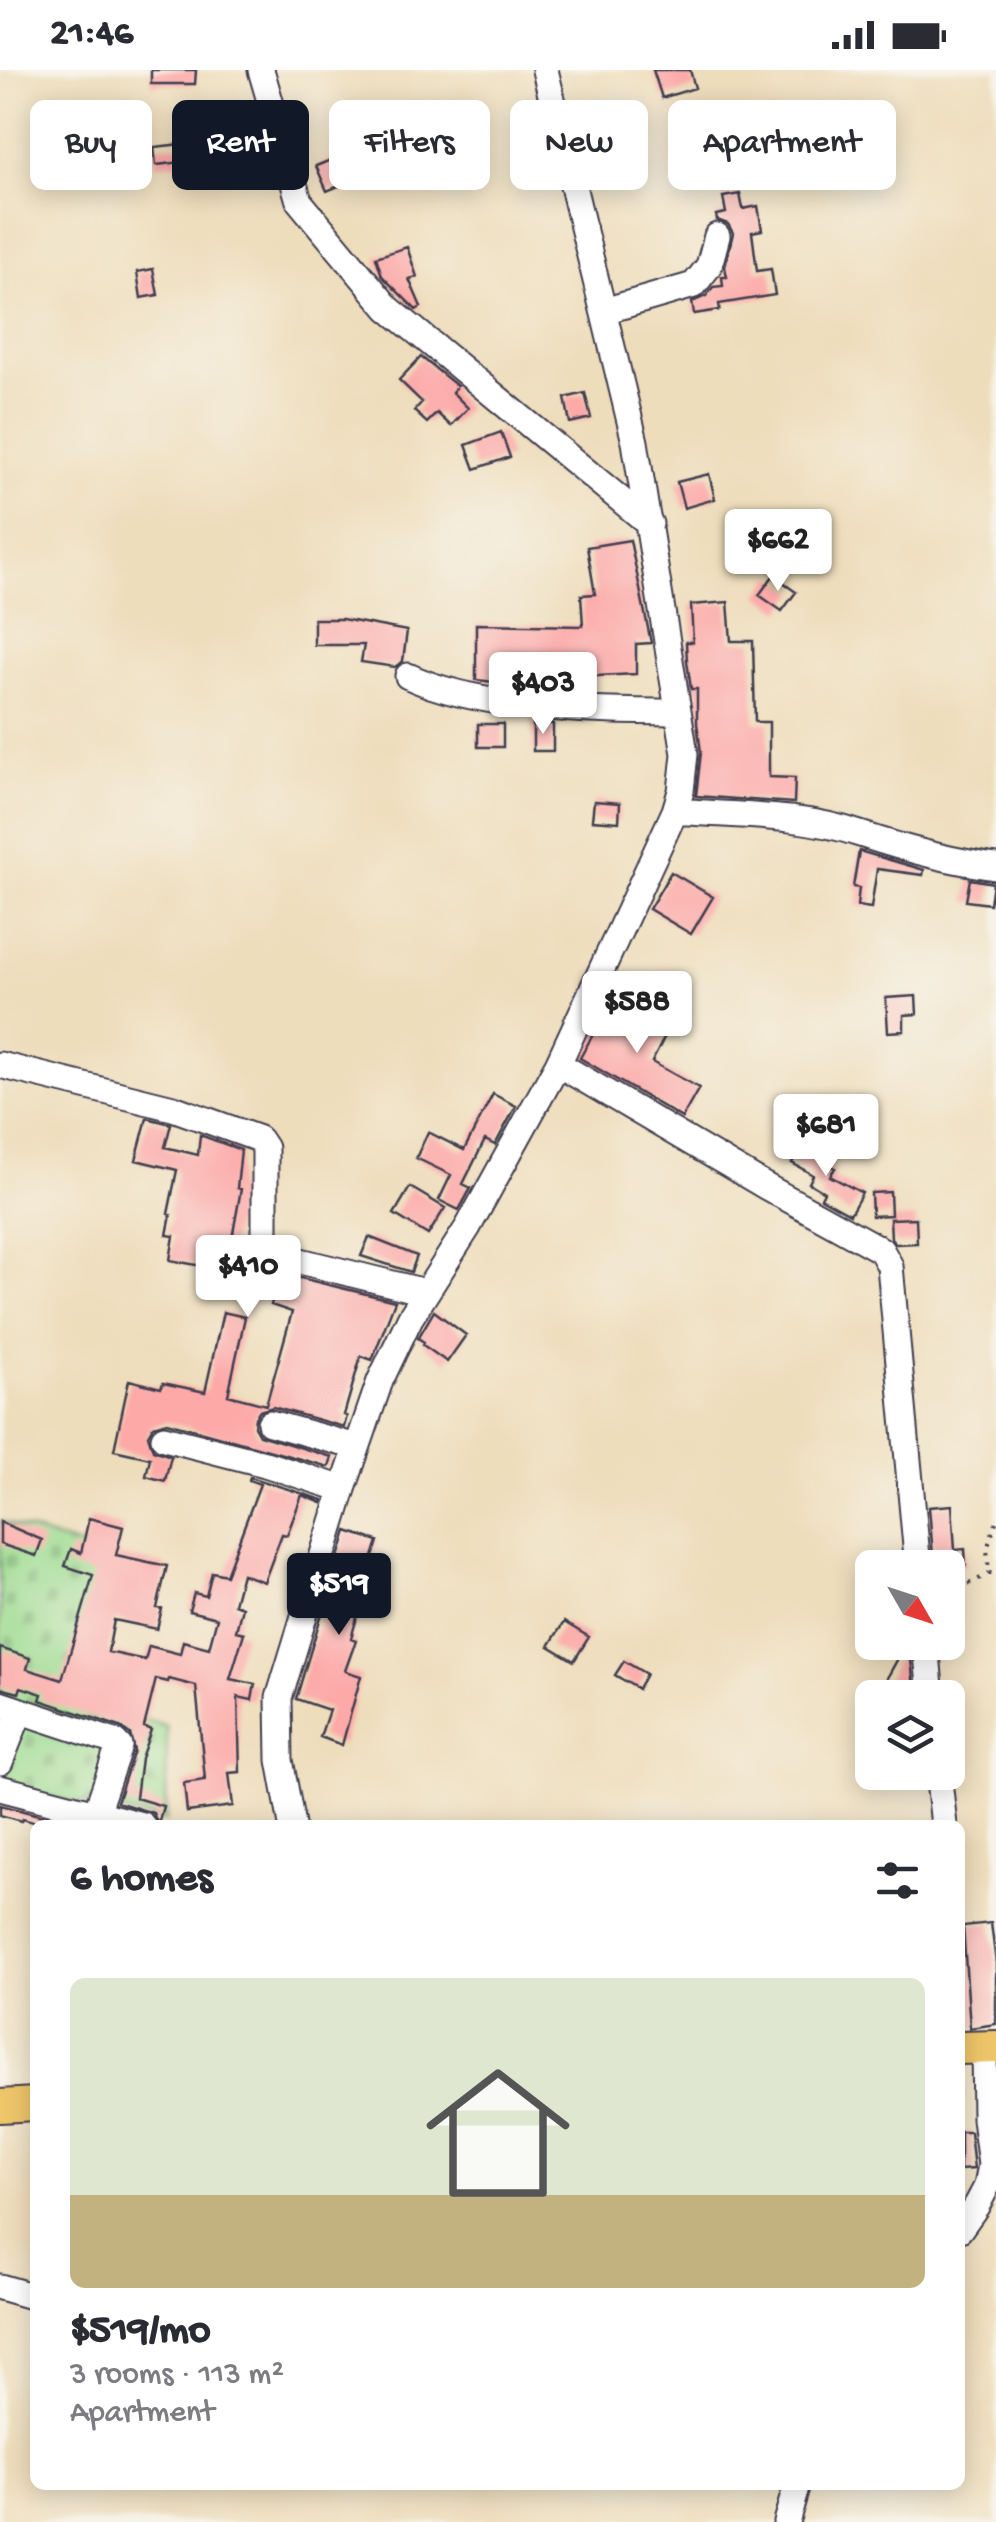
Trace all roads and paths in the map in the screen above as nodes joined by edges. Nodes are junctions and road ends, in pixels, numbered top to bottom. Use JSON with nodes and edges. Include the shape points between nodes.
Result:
{"nodes":[{"id":1,"x":261,"y":70,"type":"edge"},
{"id":2,"x":545,"y":70,"type":"edge"},
{"id":3,"x":717,"y":236,"type":"dead end"},
{"id":4,"x":604,"y":311,"type":"junction"},
{"id":5,"x":650,"y":524,"type":"junction"},
{"id":6,"x":408,"y":676,"type":"dead end"},
{"id":7,"x":678,"y":712,"type":"junction"},
{"id":8,"x":674,"y":811,"type":"junction"},
{"id":9,"x":996,"y":867,"type":"edge"},
{"id":10,"x":558,"y":1064,"type":"junction"},
{"id":11,"x":0,"y":1065,"type":"edge"},
{"id":12,"x":425,"y":1292,"type":"junction"},
{"id":13,"x":270,"y":1423,"type":"dead end"},
{"id":14,"x":299,"y":1432,"type":"junction"},
{"id":15,"x":164,"y":1438,"type":"dead end"},
{"id":16,"x":358,"y":1447,"type":"junction"},
{"id":17,"x":286,"y":1471,"type":"junction"},
{"id":18,"x":342,"y":1490,"type":"junction"},
{"id":19,"x":996,"y":1522,"type":"edge"},
{"id":20,"x":916,"y":1550,"type":"edge"},
{"id":21,"x":993,"y":1574,"type":"edge"},
{"id":22,"x":965,"y":1584,"type":"edge"},
{"id":23,"x":10,"y":1707,"type":"edge"},
{"id":24,"x":0,"y":1762,"type":"edge"},
{"id":25,"x":0,"y":1788,"type":"edge"},
{"id":26,"x":940,"y":1790,"type":"edge"},
{"id":27,"x":96,"y":1813,"type":"junction"},
{"id":28,"x":123,"y":1820,"type":"edge"},
{"id":29,"x":291,"y":1820,"type":"edge"},
{"id":30,"x":943,"y":1820,"type":"edge"},
{"id":31,"x":972,"y":2047,"type":"edge"},
{"id":32,"x":30,"y":2104,"type":"edge"},
{"id":33,"x":0,"y":2106,"type":"edge"},
{"id":34,"x":965,"y":2222,"type":"edge"},
{"id":35,"x":0,"y":2288,"type":"edge"},
{"id":36,"x":30,"y":2296,"type":"edge"},
{"id":37,"x":795,"y":2490,"type":"edge"},
{"id":38,"x":786,"y":2522,"type":"edge"}],
"edges":[{"from":1,"to":5,"type":"street","via":[[299,201],[388,308]]},
{"from":2,"to":4,"type":"street"},
{"from":3,"to":4,"type":"street","via":[[709,266],[694,284]]},
{"from":4,"to":5,"type":"street"},
{"from":5,"to":7,"type":"street"},
{"from":6,"to":7,"type":"street","via":[[449,692],[504,700]]},
{"from":7,"to":8,"type":"street","via":[[684,754]]},
{"from":8,"to":9,"type":"street","via":[[802,822]]},
{"from":8,"to":10,"type":"street"},
{"from":10,"to":12,"type":"street"},
{"from":10,"to":20,"type":"street","via":[[881,1250],[890,1266]]},
{"from":11,"to":12,"type":"street","via":[[173,1108],[259,1140],[266,1148],[265,1246],[284,1257]]},
{"from":12,"to":16,"type":"street","via":[[380,1381]]},
{"from":13,"to":14,"type":"street"},
{"from":14,"to":16,"type":"street"},
{"from":14,"to":17,"type":"street"},
{"from":15,"to":17,"type":"street"},
{"from":16,"to":18,"type":"street"},
{"from":17,"to":18,"type":"street"},
{"from":18,"to":29,"type":"street","via":[[279,1698],[280,1760]]},
{"from":19,"to":21,"type":"path","via":[[987,1549]]},
{"from":21,"to":22,"type":"path"},
{"from":23,"to":24,"type":"street"},
{"from":23,"to":27,"type":"street","via":[[119,1746]]},
{"from":25,"to":27,"type":"street"},
{"from":26,"to":30,"type":"street"},
{"from":27,"to":28,"type":"street"},
{"from":31,"to":34,"type":"street","via":[[992,2166]]},
{"from":32,"to":33,"type":"main road"},
{"from":35,"to":36,"type":"street"},
{"from":37,"to":38,"type":"street"}]}
